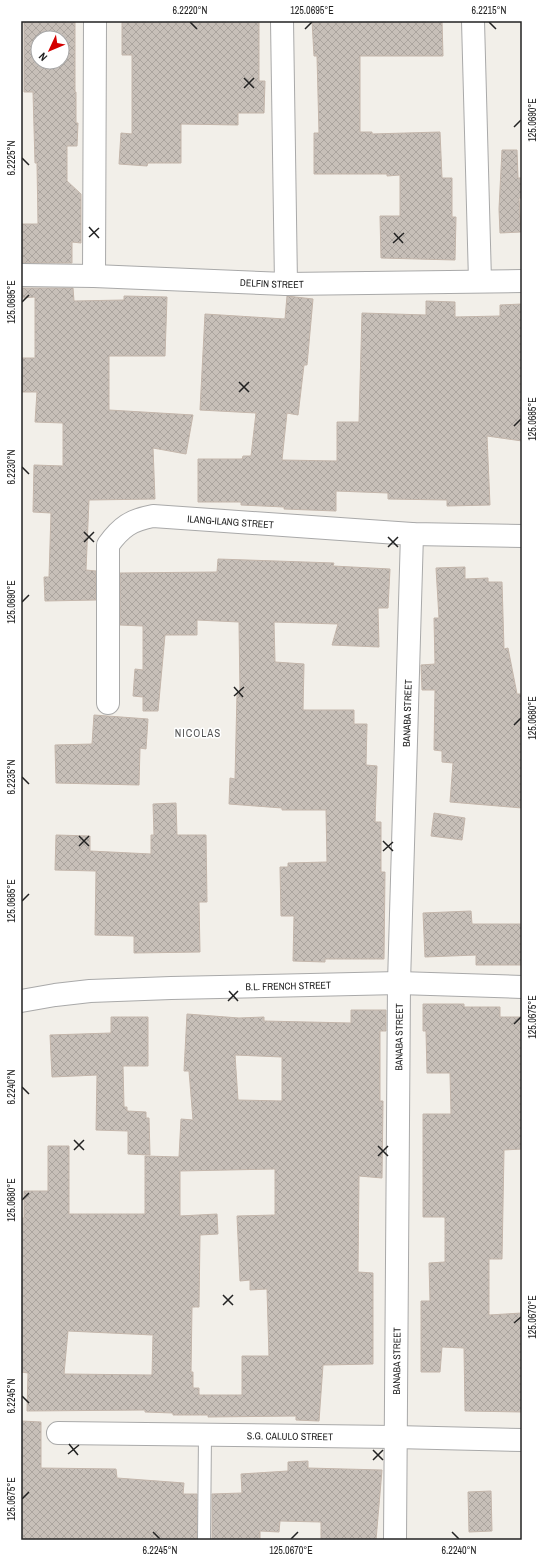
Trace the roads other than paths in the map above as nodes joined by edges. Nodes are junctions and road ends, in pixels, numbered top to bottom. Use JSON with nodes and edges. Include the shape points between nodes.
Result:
{"nodes":[{"id":1,"x":95,"y":21,"type":"edge"},
{"id":2,"x":282,"y":21,"type":"edge"},
{"id":3,"x":473,"y":21,"type":"edge"},
{"id":4,"x":21,"y":275,"type":"edge"},
{"id":5,"x":94,"y":276,"type":"junction"},
{"id":6,"x":480,"y":281,"type":"junction"},
{"id":7,"x":522,"y":281,"type":"edge"},
{"id":8,"x":286,"y":284,"type":"junction"},
{"id":9,"x":412,"y":534,"type":"junction"},
{"id":10,"x":522,"y":536,"type":"edge"},
{"id":11,"x":108,"y":703,"type":"dead end"},
{"id":12,"x":399,"y":983,"type":"junction"},
{"id":13,"x":522,"y":987,"type":"edge"},
{"id":14,"x":21,"y":1002,"type":"edge"},
{"id":15,"x":58,"y":1433,"type":"dead end"},
{"id":16,"x":205,"y":1435,"type":"junction"},
{"id":17,"x":395,"y":1437,"type":"junction"},
{"id":18,"x":522,"y":1440,"type":"edge"},
{"id":19,"x":204,"y":1540,"type":"edge"},
{"id":20,"x":395,"y":1540,"type":"edge"}],
"edges":[{"from":1,"to":5,"type":"street"},
{"from":2,"to":8,"type":"street"},
{"from":3,"to":6,"type":"street"},
{"from":4,"to":5,"type":"street","name":"DELFIN STREET"},
{"from":5,"to":8,"type":"street","name":"DELFIN STREET"},
{"from":6,"to":7,"type":"street","name":"DELFIN STREET"},
{"from":6,"to":8,"type":"street","name":"DELFIN STREET"},
{"from":9,"to":10,"type":"street","name":"ILANG-ILANG STREET"},
{"from":9,"to":11,"type":"street","name":"ILANG-ILANG STREET","via":[[153,516],[138,519],[118,530],[108,545]]},
{"from":9,"to":12,"type":"street","name":"BANABA STREET"},
{"from":12,"to":13,"type":"street","name":"B.L. FRENCH STREET"},
{"from":12,"to":14,"type":"street","name":"B.L. FRENCH STREET","via":[[171,988],[55,995]]},
{"from":12,"to":17,"type":"street","name":"BANABA STREET"},
{"from":15,"to":16,"type":"street","name":"S.G. CALULO STREET"},
{"from":16,"to":17,"type":"street","name":"S.G. CALULO STREET"},
{"from":16,"to":19,"type":"lane"},
{"from":17,"to":18,"type":"street","name":"S.G. CALULO STREET"},
{"from":17,"to":20,"type":"street","name":"BANABA STREET"}]}
